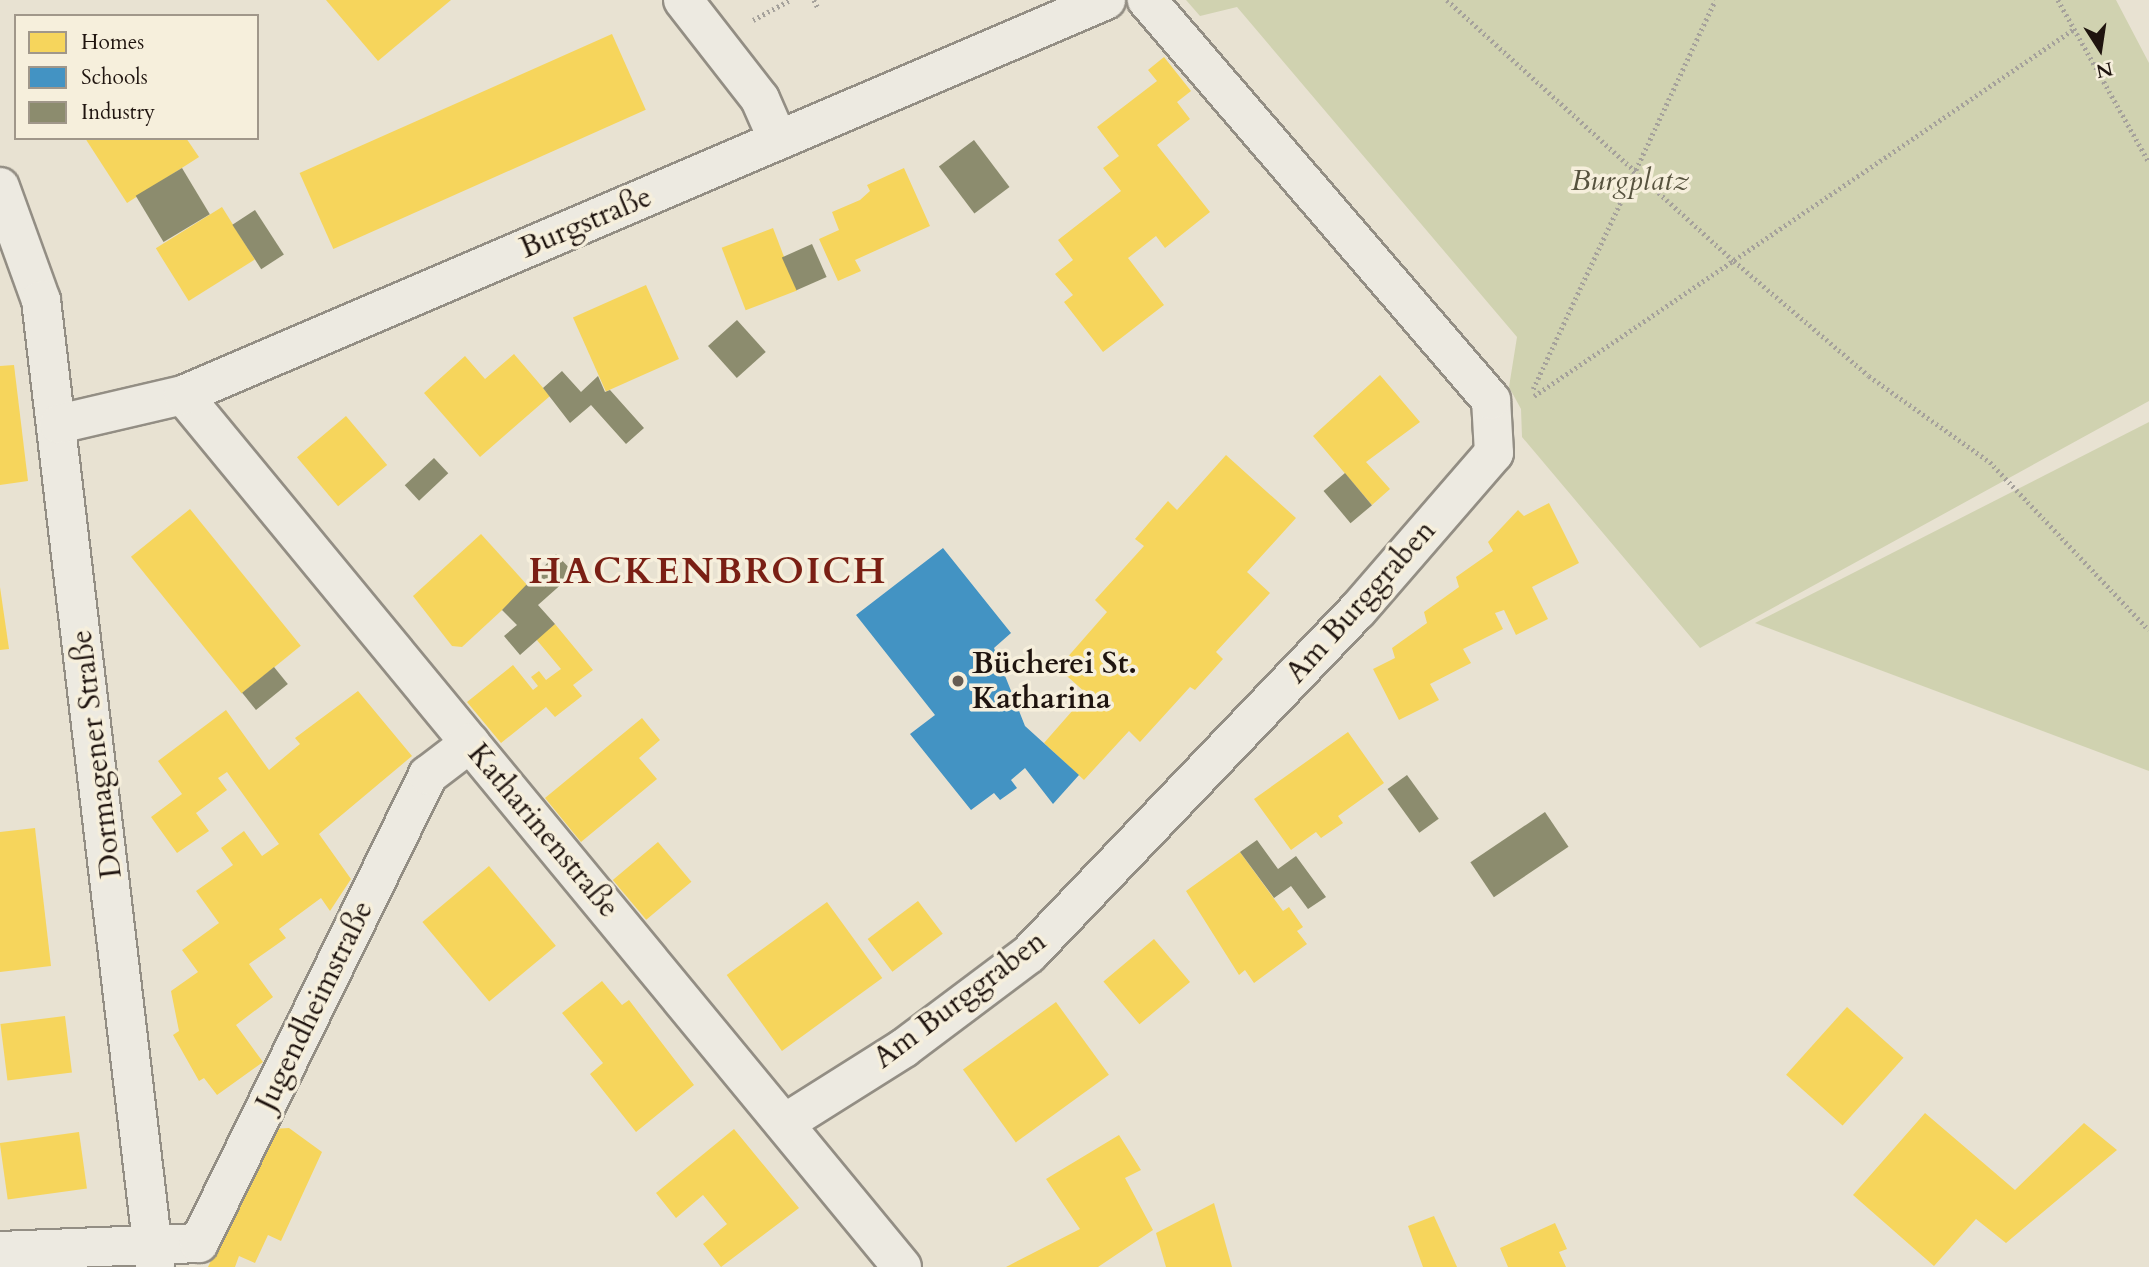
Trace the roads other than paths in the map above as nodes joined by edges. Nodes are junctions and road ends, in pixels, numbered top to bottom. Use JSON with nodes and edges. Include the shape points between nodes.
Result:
{"nodes":[{"id":1,"x":683,"y":0,"type":"edge"},
{"id":2,"x":1107,"y":0,"type":"edge"},
{"id":3,"x":1147,"y":0,"type":"edge"},
{"id":4,"x":778,"y":141,"type":"junction"},
{"id":5,"x":0,"y":187,"type":"edge"},
{"id":6,"x":183,"y":395,"type":"junction"},
{"id":7,"x":59,"y":424,"type":"junction"},
{"id":8,"x":470,"y":743,"type":"junction"},
{"id":9,"x":785,"y":1123,"type":"junction"},
{"id":10,"x":0,"y":1251,"type":"edge"},
{"id":11,"x":154,"y":1256,"type":"edge"},
{"id":12,"x":902,"y":1267,"type":"edge"}],
"edges":[{"from":1,"to":4,"type":"street","via":[[760,99]]},
{"from":2,"to":4,"type":"street","name":"Burgstraße"},
{"from":3,"to":9,"type":"street","name":"Am Burggraben","via":[[1491,400],[1494,453],[1357,611],[1029,954],[904,1048]]},
{"from":4,"to":6,"type":"street","name":"Burgstraße"},
{"from":5,"to":7,"type":"street","name":"Dormagener Straße","via":[[25,244],[41,300]]},
{"from":6,"to":7,"type":"street","name":"Burgstraße"},
{"from":6,"to":8,"type":"street","name":"Katharinenstraße"},
{"from":7,"to":11,"type":"street","name":"Dormagener Straße"},
{"from":8,"to":9,"type":"street","name":"Katharinenstraße"},
{"from":8,"to":11,"type":"street","name":"Jugendheimstraße","via":[[428,775],[199,1243]]},
{"from":9,"to":12,"type":"street","name":"Katharinenstraße"},
{"from":10,"to":11,"type":"street"}]}
